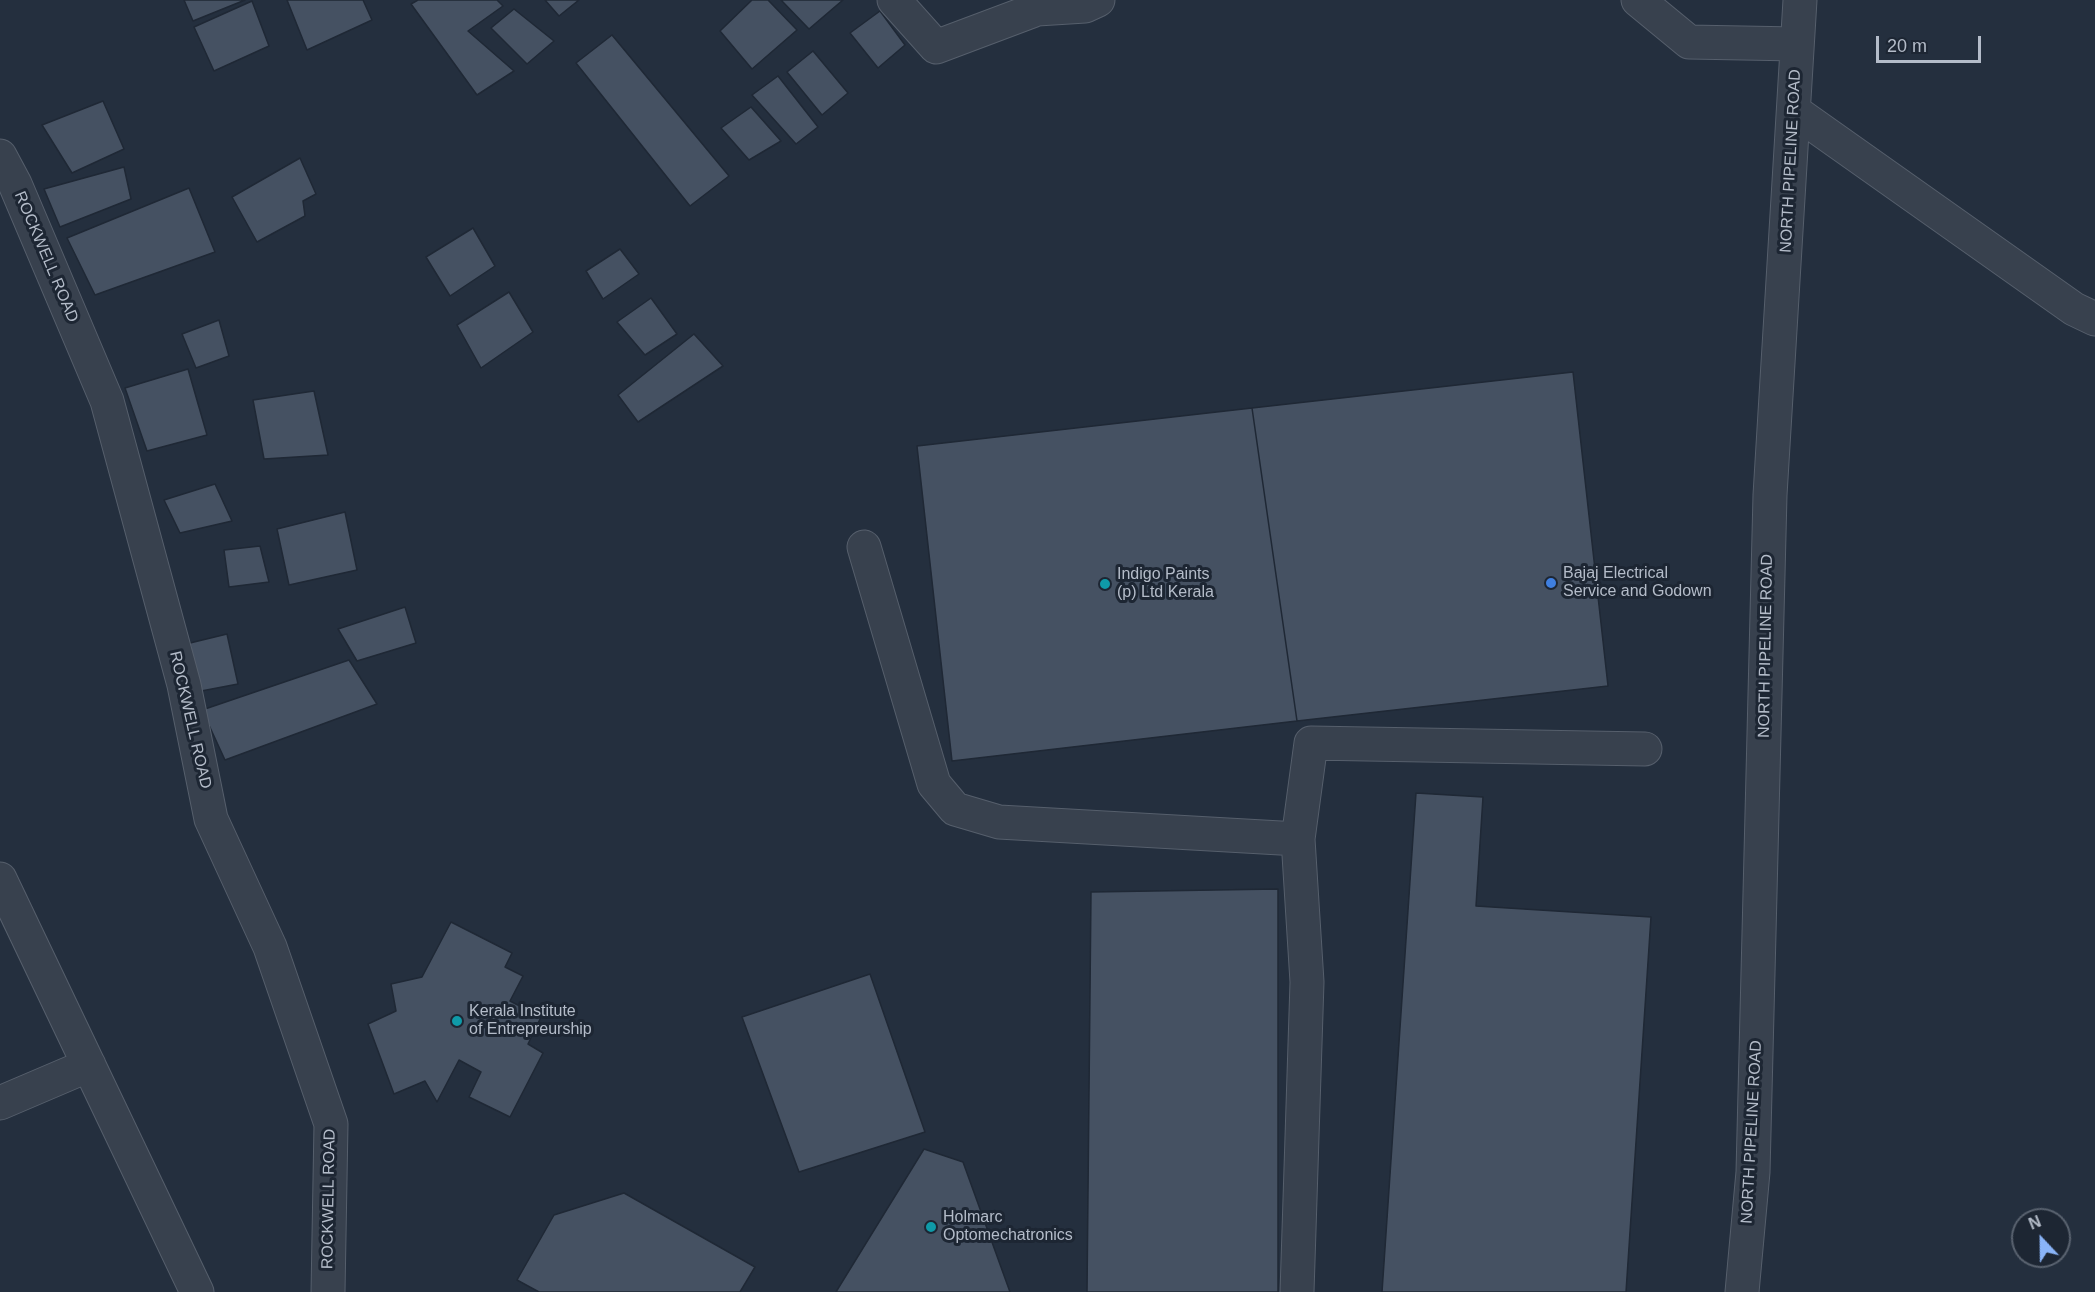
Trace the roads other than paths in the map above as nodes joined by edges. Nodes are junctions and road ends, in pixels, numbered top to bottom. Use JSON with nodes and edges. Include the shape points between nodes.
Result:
{"nodes":[{"id":1,"x":894,"y":0,"type":"edge"},
{"id":2,"x":1098,"y":0,"type":"edge"},
{"id":3,"x":1638,"y":0,"type":"edge"},
{"id":4,"x":1800,"y":0,"type":"edge"},
{"id":5,"x":1797,"y":44,"type":"junction"},
{"id":6,"x":1794,"y":111,"type":"junction"},
{"id":7,"x":0,"y":156,"type":"edge"},
{"id":8,"x":2095,"y":319,"type":"edge"},
{"id":9,"x":864,"y":547,"type":"dead end"},
{"id":10,"x":1645,"y":749,"type":"dead end"},
{"id":11,"x":1298,"y":839,"type":"junction"},
{"id":12,"x":0,"y":879,"type":"edge"},
{"id":13,"x":89,"y":1065,"type":"junction"},
{"id":14,"x":0,"y":1103,"type":"edge"},
{"id":15,"x":197,"y":1292,"type":"edge"},
{"id":16,"x":328,"y":1292,"type":"edge"},
{"id":17,"x":1297,"y":1292,"type":"edge"},
{"id":18,"x":1742,"y":1292,"type":"edge"}],
"edges":[{"from":1,"to":2,"type":"street","via":[[936,47],[1037,9],[1085,6]]},
{"from":3,"to":5,"type":"street","via":[[1689,42]]},
{"from":4,"to":5,"type":"street","name":"NORTH PIPELINE ROAD"},
{"from":5,"to":6,"type":"street","name":"NORTH PIPELINE ROAD"},
{"from":6,"to":8,"type":"street","via":[[2074,309]]},
{"from":6,"to":18,"type":"street","name":"NORTH PIPELINE ROAD","via":[[1770,495],[1753,1173]]},
{"from":7,"to":16,"type":"street","name":"ROCKWELL ROAD","via":[[106,401],[184,685],[211,819],[270,947],[331,1124]]},
{"from":9,"to":11,"type":"street","via":[[934,784],[955,809],[999,822]]},
{"from":10,"to":11,"type":"street","via":[[1311,743]]},
{"from":11,"to":17,"type":"street","via":[[1307,982]]},
{"from":12,"to":13,"type":"street"},
{"from":13,"to":14,"type":"street"},
{"from":13,"to":15,"type":"street"}]}
